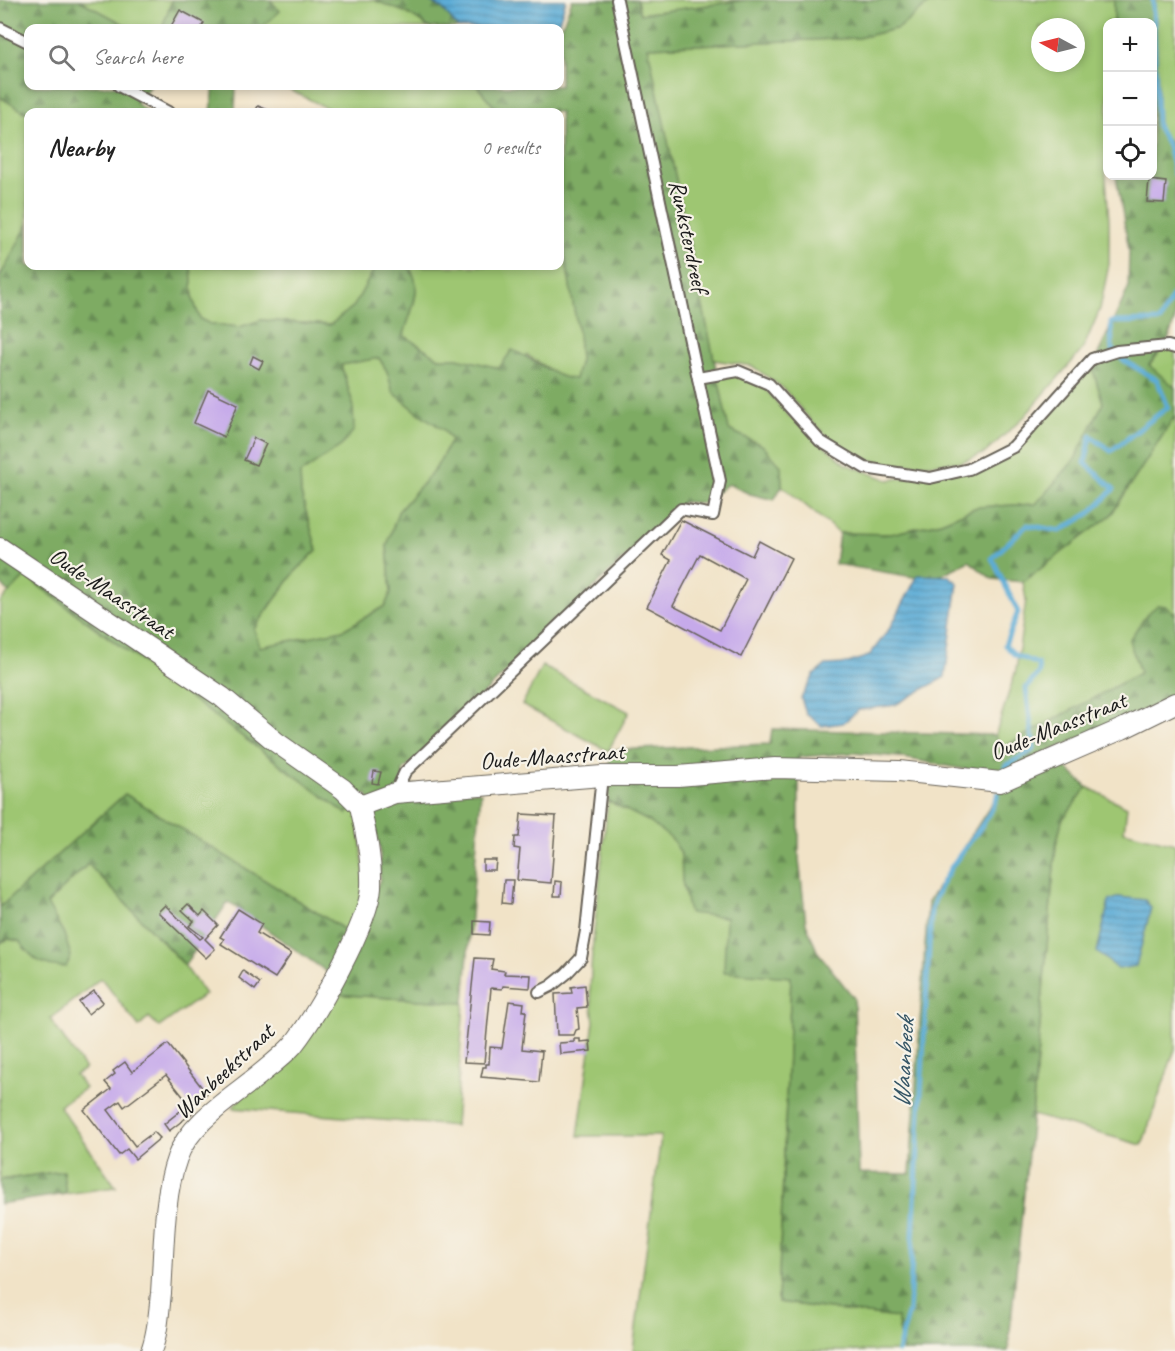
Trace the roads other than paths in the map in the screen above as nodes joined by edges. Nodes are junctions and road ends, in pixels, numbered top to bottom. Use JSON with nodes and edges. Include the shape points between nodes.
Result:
{"nodes":[{"id":1,"x":617,"y":0,"type":"edge"},
{"id":2,"x":0,"y":28,"type":"edge"},
{"id":3,"x":24,"y":40,"type":"edge"},
{"id":4,"x":127,"y":90,"type":"edge"},
{"id":5,"x":160,"y":108,"type":"edge"},
{"id":6,"x":1175,"y":348,"type":"edge"},
{"id":7,"x":698,"y":378,"type":"junction"},
{"id":8,"x":0,"y":548,"type":"edge"},
{"id":9,"x":1175,"y":703,"type":"edge"},
{"id":10,"x":602,"y":776,"type":"junction"},
{"id":11,"x":395,"y":793,"type":"junction"},
{"id":12,"x":360,"y":806,"type":"junction"},
{"id":13,"x":538,"y":992,"type":"dead end"},
{"id":14,"x":151,"y":1351,"type":"edge"}],
"edges":[{"from":1,"to":7,"type":"lane","name":"Runksterdreef"},
{"from":2,"to":3,"type":"lane"},
{"from":4,"to":5,"type":"lane"},
{"from":6,"to":7,"type":"lane","via":[[1113,352],[1092,359],[1013,447],[969,469],[930,478],[865,468],[856,463],[820,441],[769,384],[738,371]]},
{"from":7,"to":11,"type":"lane","name":"Runksterdreef","via":[[720,481],[713,515],[681,509],[405,772]]},
{"from":8,"to":12,"type":"street","name":"Oude-Maasstraat","via":[[222,697]]},
{"from":9,"to":10,"type":"street","name":"Oude-Maasstraat","via":[[1000,782],[899,771],[775,768],[678,776]]},
{"from":10,"to":11,"type":"street","name":"Oude-Maasstraat"},
{"from":10,"to":13,"type":"lane","via":[[581,958],[566,974]]},
{"from":11,"to":12,"type":"street","name":"Oude-Maasstraat"},
{"from":12,"to":14,"type":"street","name":"Wanbeekstraat","via":[[369,842],[371,889],[363,918],[340,966],[292,1046],[192,1130],[177,1157],[168,1200],[160,1308]]}]}
